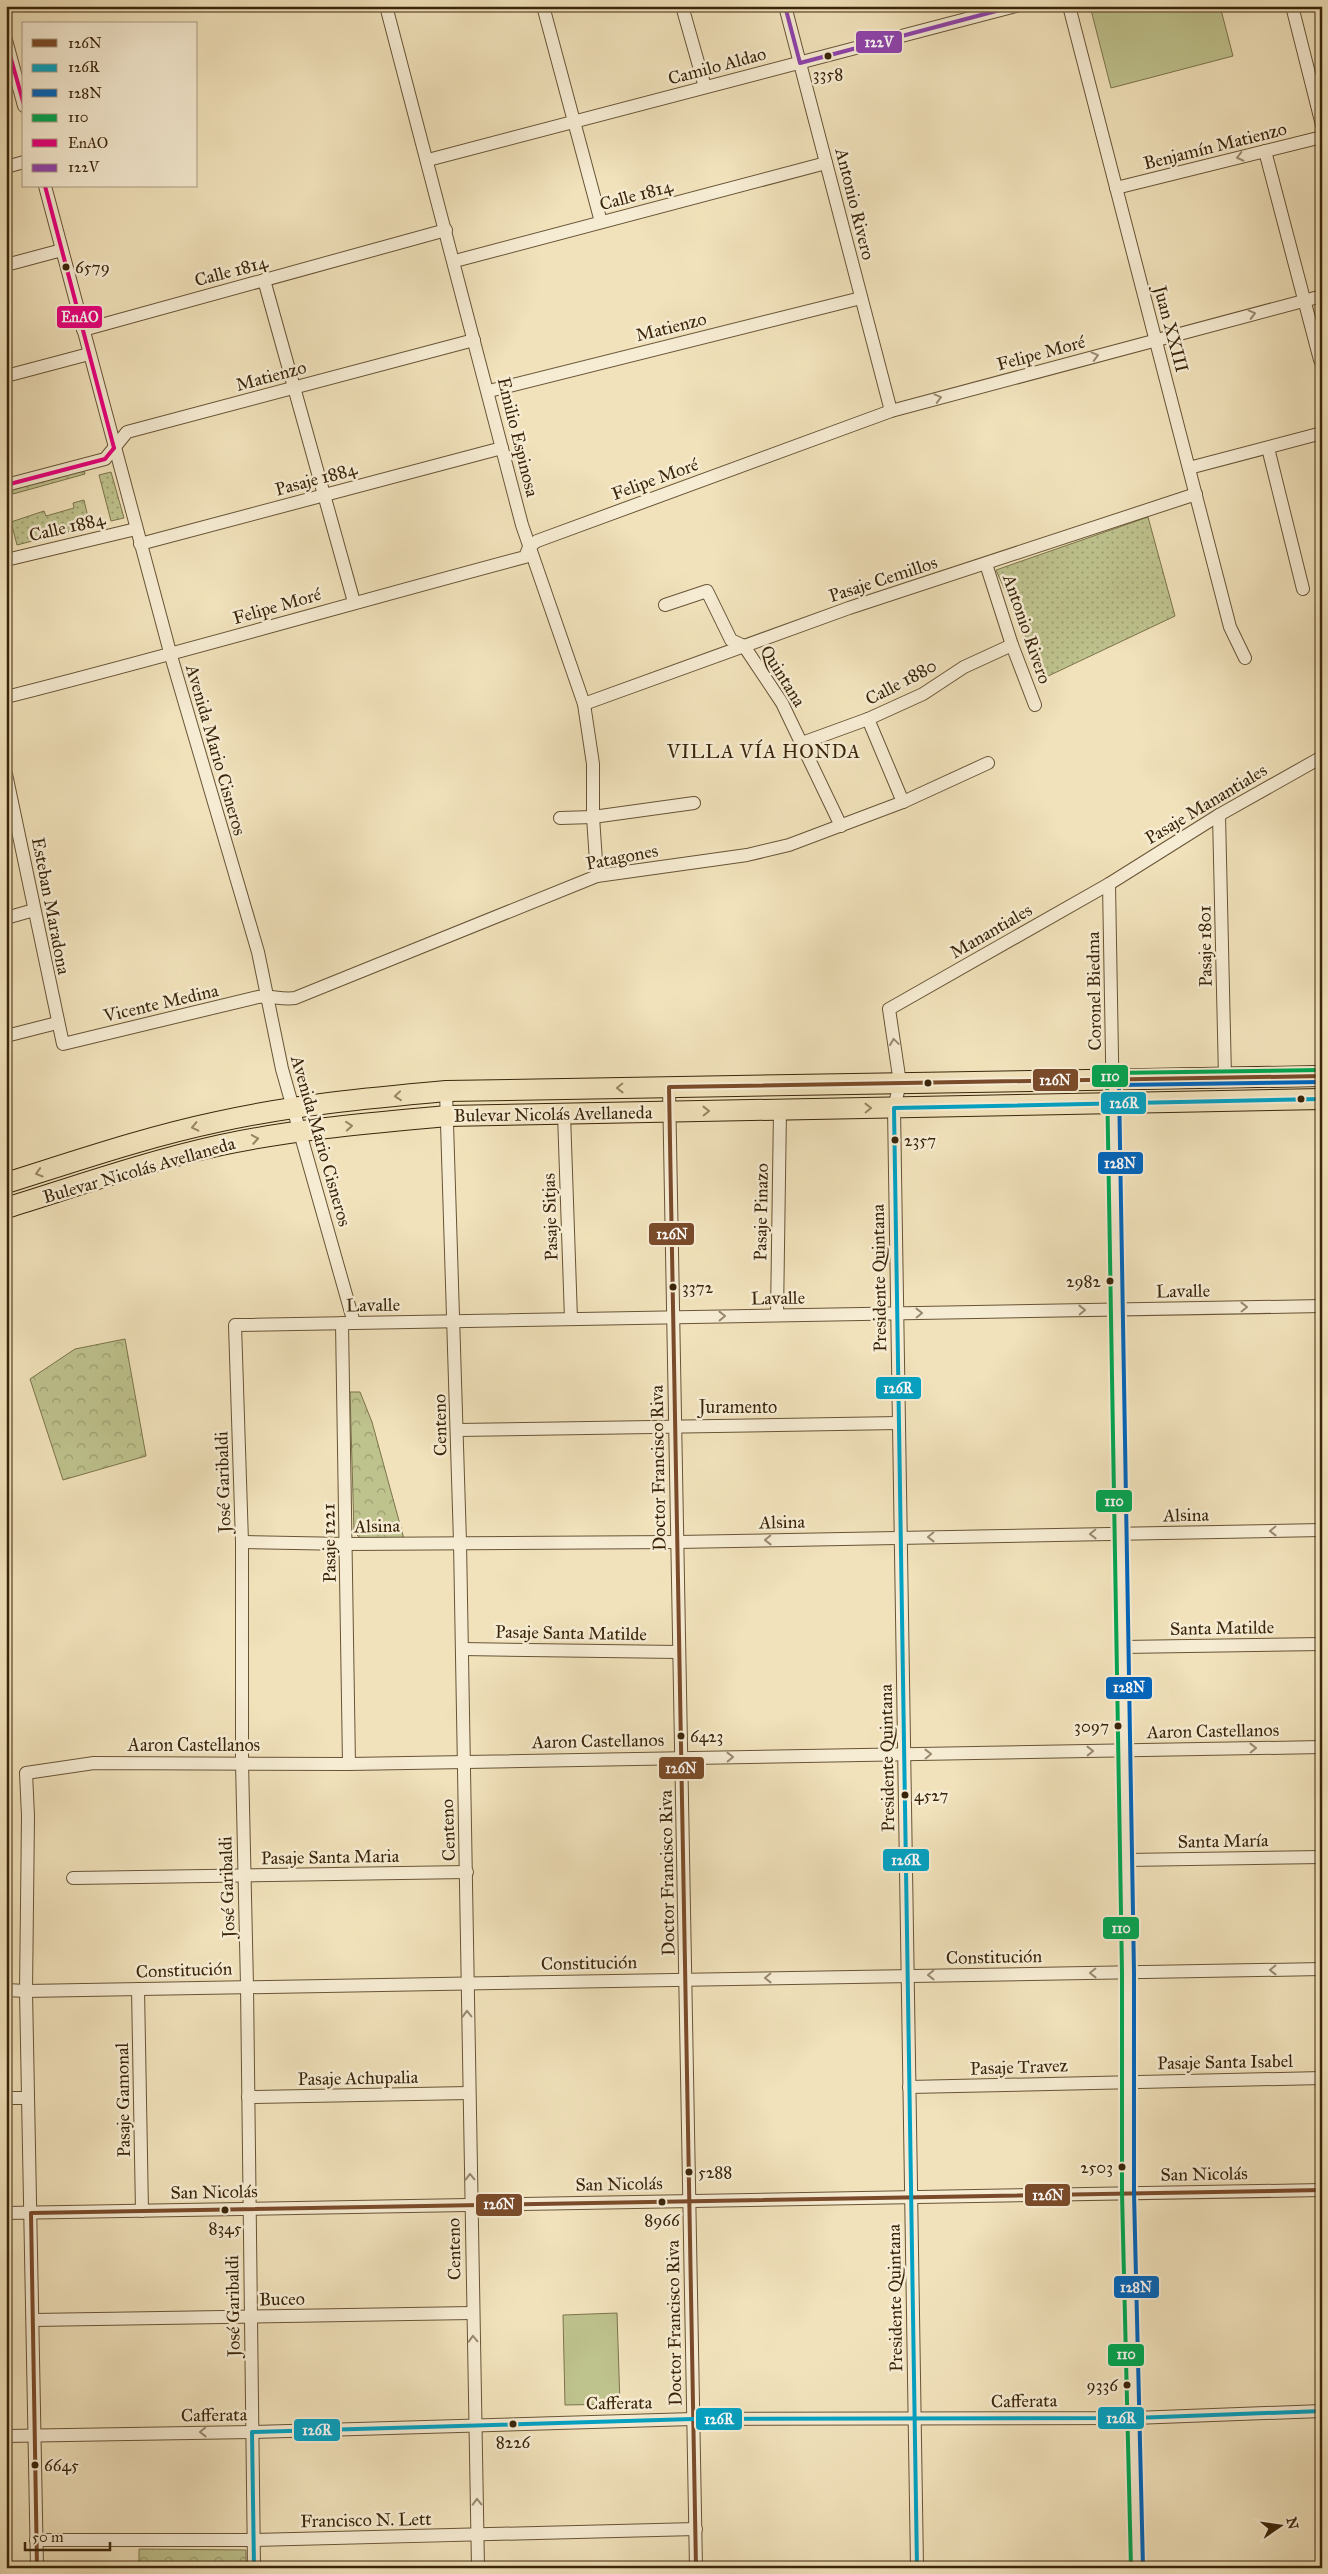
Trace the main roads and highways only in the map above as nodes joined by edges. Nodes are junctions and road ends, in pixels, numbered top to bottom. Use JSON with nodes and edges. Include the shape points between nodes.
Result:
{"nodes":[{"id":1,"x":1322,"y":1076,"type":"edge"},
{"id":2,"x":1322,"y":1099,"type":"edge"},
{"id":3,"x":6,"y":1183,"type":"edge"},
{"id":4,"x":6,"y":1208,"type":"edge"}],
"edges":[{"from":1,"to":3,"type":"main road","name":"Bulevar Nicolás Avellaneda","one_way":true,"via":[[446,1091],[294,1107],[179,1131]]},
{"from":4,"to":2,"type":"main road","name":"Bulevar Nicolás Avellaneda","one_way":true,"via":[[183,1154],[301,1131],[447,1116]]}]}
